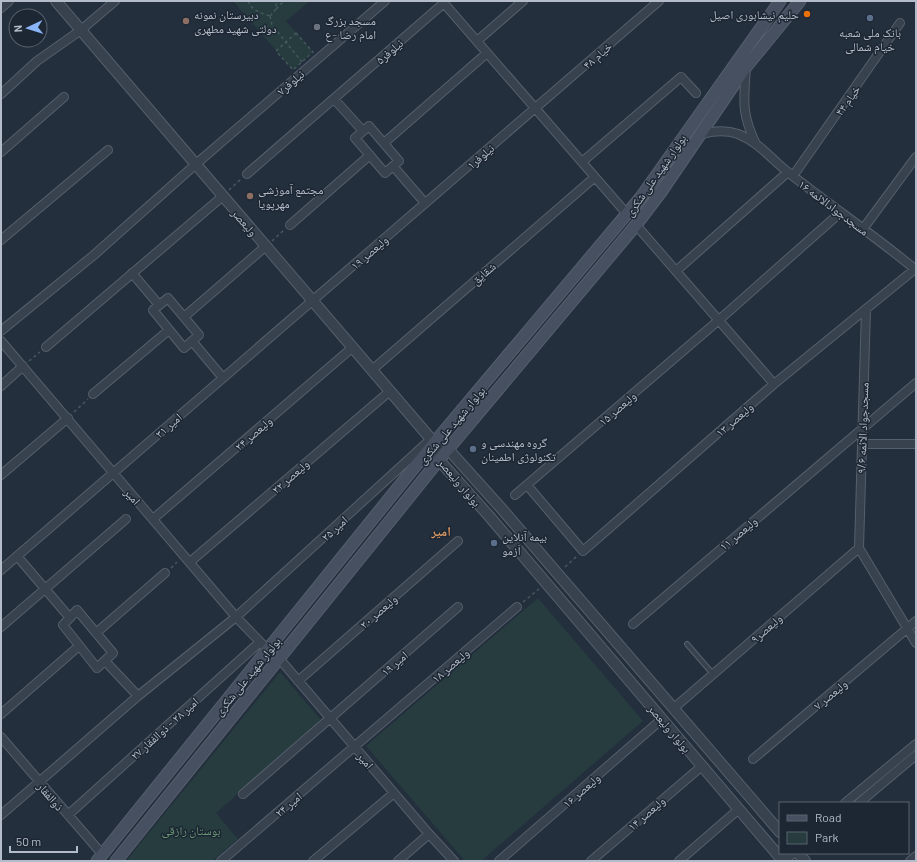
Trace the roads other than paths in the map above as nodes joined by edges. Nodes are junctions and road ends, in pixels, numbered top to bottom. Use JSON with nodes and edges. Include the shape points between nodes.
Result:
{"nodes":[{"id":1,"x":9,"y":1,"type":"edge"},
{"id":2,"x":56,"y":1,"type":"edge"},
{"id":3,"x":115,"y":1,"type":"edge"},
{"id":4,"x":385,"y":1,"type":"edge"},
{"id":5,"x":523,"y":1,"type":"edge"},
{"id":6,"x":659,"y":1,"type":"edge"},
{"id":7,"x":780,"y":1,"type":"edge"},
{"id":8,"x":800,"y":1,"type":"edge"},
{"id":9,"x":443,"y":2,"type":"edge"},
{"id":10,"x":1,"y":8,"type":"edge"},
{"id":11,"x":900,"y":23,"type":"dead end"},
{"id":12,"x":81,"y":30,"type":"junction"},
{"id":13,"x":477,"y":41,"type":"junction"},
{"id":14,"x":487,"y":53,"type":"junction"},
{"id":15,"x":746,"y":68,"type":"junction"},
{"id":16,"x":696,"y":93,"type":"dead end"},
{"id":17,"x":1,"y":94,"type":"edge"},
{"id":18,"x":64,"y":97,"type":"dead end"},
{"id":19,"x":334,"y":99,"type":"junction"},
{"id":20,"x":535,"y":108,"type":"junction"},
{"id":21,"x":363,"y":131,"type":"junction"},
{"id":22,"x":699,"y":135,"type":"junction"},
{"id":23,"x":755,"y":142,"type":"junction"},
{"id":24,"x":384,"y":143,"type":"junction"},
{"id":25,"x":108,"y":150,"type":"dead end"},
{"id":26,"x":1,"y":152,"type":"edge"},
{"id":27,"x":370,"y":155,"type":"junction"},
{"id":28,"x":916,"y":157,"type":"edge"},
{"id":29,"x":582,"y":162,"type":"junction"},
{"id":30,"x":196,"y":164,"type":"junction"},
{"id":31,"x":393,"y":166,"type":"junction"},
{"id":32,"x":247,"y":174,"type":"road end"},
{"id":33,"x":790,"y":174,"type":"junction"},
{"id":34,"x":595,"y":177,"type":"junction"},
{"id":35,"x":223,"y":196,"type":"junction"},
{"id":36,"x":425,"y":203,"type":"junction"},
{"id":37,"x":841,"y":212,"type":"junction"},
{"id":38,"x":627,"y":214,"type":"junction"},
{"id":39,"x":290,"y":225,"type":"road end"},
{"id":40,"x":636,"y":225,"type":"junction"},
{"id":41,"x":863,"y":229,"type":"junction"},
{"id":42,"x":1,"y":240,"type":"edge"},
{"id":43,"x":266,"y":246,"type":"junction"},
{"id":44,"x":916,"y":269,"type":"edge"},
{"id":45,"x":676,"y":270,"type":"junction"},
{"id":46,"x":132,"y":273,"type":"junction"},
{"id":47,"x":313,"y":301,"type":"junction"},
{"id":48,"x":159,"y":304,"type":"junction"},
{"id":49,"x":866,"y":309,"type":"junction"},
{"id":50,"x":184,"y":317,"type":"junction"},
{"id":51,"x":719,"y":320,"type":"junction"},
{"id":52,"x":169,"y":330,"type":"junction"},
{"id":53,"x":1,"y":331,"type":"edge"},
{"id":54,"x":1,"y":341,"type":"edge"},
{"id":55,"x":192,"y":341,"type":"junction"},
{"id":56,"x":46,"y":347,"type":"road end"},
{"id":57,"x":353,"y":347,"type":"junction"},
{"id":58,"x":23,"y":366,"type":"junction"},
{"id":59,"x":372,"y":370,"type":"junction"},
{"id":60,"x":223,"y":378,"type":"junction"},
{"id":61,"x":916,"y":382,"type":"edge"},
{"id":62,"x":774,"y":384,"type":"junction"},
{"id":63,"x":1,"y":386,"type":"edge"},
{"id":64,"x":390,"y":391,"type":"junction"},
{"id":65,"x":93,"y":394,"type":"road end"},
{"id":66,"x":475,"y":394,"type":"junction"},
{"id":67,"x":485,"y":405,"type":"junction"},
{"id":68,"x":68,"y":418,"type":"junction"},
{"id":69,"x":862,"y":428,"type":"junction"},
{"id":70,"x":433,"y":441,"type":"junction"},
{"id":71,"x":862,"y":444,"type":"junction"},
{"id":72,"x":916,"y":444,"type":"edge"},
{"id":73,"x":448,"y":449,"type":"junction"},
{"id":74,"x":439,"y":460,"type":"junction"},
{"id":75,"x":113,"y":473,"type":"junction"},
{"id":76,"x":1,"y":475,"type":"edge"},
{"id":77,"x":527,"y":485,"type":"junction"},
{"id":78,"x":515,"y":495,"type":"dead end"},
{"id":79,"x":126,"y":519,"type":"dead end"},
{"id":80,"x":153,"y":519,"type":"junction"},
{"id":81,"x":458,"y":541,"type":"dead end"},
{"id":82,"x":859,"y":548,"type":"junction"},
{"id":83,"x":17,"y":556,"type":"junction"},
{"id":84,"x":188,"y":559,"type":"junction"},
{"id":85,"x":1,"y":570,"type":"edge"},
{"id":86,"x":165,"y":573,"type":"road end"},
{"id":87,"x":45,"y":589,"type":"junction"},
{"id":88,"x":458,"y":607,"type":"dead end"},
{"id":89,"x":517,"y":607,"type":"road end"},
{"id":90,"x":236,"y":616,"type":"junction"},
{"id":91,"x":70,"y":618,"type":"junction"},
{"id":92,"x":916,"y":622,"type":"edge"},
{"id":93,"x":633,"y":624,"type":"dead end"},
{"id":94,"x":1,"y":626,"type":"edge"},
{"id":95,"x":907,"y":629,"type":"junction"},
{"id":96,"x":96,"y":633,"type":"junction"},
{"id":97,"x":916,"y":643,"type":"edge"},
{"id":98,"x":687,"y":644,"type":"dead end"},
{"id":99,"x":263,"y":645,"type":"junction"},
{"id":100,"x":79,"y":646,"type":"junction"},
{"id":101,"x":278,"y":657,"type":"junction"},
{"id":102,"x":105,"y":661,"type":"junction"},
{"id":103,"x":713,"y":674,"type":"junction"},
{"id":104,"x":298,"y":680,"type":"junction"},
{"id":105,"x":138,"y":696,"type":"junction"},
{"id":106,"x":674,"y":708,"type":"junction"},
{"id":107,"x":1,"y":714,"type":"edge"},
{"id":108,"x":331,"y":719,"type":"junction"},
{"id":109,"x":662,"y":719,"type":"junction"},
{"id":110,"x":1,"y":737,"type":"edge"},
{"id":111,"x":916,"y":744,"type":"edge"},
{"id":112,"x":190,"y":745,"type":"junction"},
{"id":113,"x":355,"y":747,"type":"junction"},
{"id":114,"x":201,"y":754,"type":"junction"},
{"id":115,"x":916,"y":755,"type":"edge"},
{"id":116,"x":753,"y":759,"type":"dead end"},
{"id":117,"x":702,"y":766,"type":"junction"},
{"id":118,"x":39,"y":782,"type":"junction"},
{"id":119,"x":394,"y":793,"type":"junction"},
{"id":120,"x":243,"y":794,"type":"dead end"},
{"id":121,"x":846,"y":802,"type":"edge"},
{"id":122,"x":860,"y":802,"type":"edge"},
{"id":123,"x":739,"y":810,"type":"junction"},
{"id":124,"x":1,"y":815,"type":"edge"},
{"id":125,"x":68,"y":815,"type":"junction"},
{"id":126,"x":779,"y":831,"type":"edge"},
{"id":127,"x":429,"y":834,"type":"junction"},
{"id":128,"x":791,"y":854,"type":"edge"},
{"id":129,"x":916,"y":856,"type":"edge"},
{"id":130,"x":100,"y":858,"type":"edge"},
{"id":131,"x":116,"y":861,"type":"edge"},
{"id":132,"x":221,"y":861,"type":"edge"},
{"id":133,"x":313,"y":861,"type":"edge"},
{"id":134,"x":398,"y":861,"type":"edge"},
{"id":135,"x":454,"y":861,"type":"edge"},
{"id":136,"x":500,"y":861,"type":"edge"},
{"id":137,"x":591,"y":861,"type":"edge"},
{"id":138,"x":679,"y":861,"type":"edge"},
{"id":139,"x":782,"y":861,"type":"edge"},
{"id":140,"x":910,"y":861,"type":"edge"}],
"edges":[{"from":1,"to":10,"type":"street"},
{"from":2,"to":12,"type":"street","name":"ولیعصر"},
{"from":3,"to":12,"type":"street"},
{"from":4,"to":30,"type":"street","name":"نیلوفر۷"},
{"from":5,"to":13,"type":"street"},
{"from":6,"to":20,"type":"street","name":"خیام ۴۸"},
{"from":7,"to":38,"type":"main road","name":"بولوار شهید علی شکری"},
{"from":8,"to":15,"type":"main road","name":"بولوار شهید علی شکری"},
{"from":9,"to":13,"type":"street"},
{"from":9,"to":19,"type":"street","name":"نیلوفر۵"},
{"from":11,"to":33,"type":"street","name":"خیام ۴۴"},
{"from":12,"to":17,"type":"street","via":[[37,61]]},
{"from":12,"to":30,"type":"street","name":"ولیعصر"},
{"from":13,"to":14,"type":"street"},
{"from":14,"to":20,"type":"street"},
{"from":14,"to":24,"type":"street"},
{"from":15,"to":22,"type":"main road","name":"بولوار شهید علی شکری"},
{"from":15,"to":23,"type":"street","via":[[744,110],[746,124]]},
{"from":16,"to":29,"type":"street","via":[[680,76]]},
{"from":18,"to":26,"type":"street"},
{"from":19,"to":21,"type":"street"},
{"from":19,"to":32,"type":"street","name":"نیلوفر۵"},
{"from":20,"to":29,"type":"street"},
{"from":20,"to":36,"type":"street","name":"نیلوفر۱"},
{"from":21,"to":24,"type":"street","via":[[369,126]]},
{"from":21,"to":27,"type":"street","via":[[355,138]]},
{"from":22,"to":23,"type":"street","via":[[724,132],[738,134]]},
{"from":22,"to":40,"type":"main road","name":"بولوار شهید علی شکری"},
{"from":23,"to":33,"type":"street","name":"مسجدجوادالائمه ۱۶"},
{"from":24,"to":31,"type":"street","via":[[399,161]]},
{"from":25,"to":42,"type":"street"},
{"from":27,"to":31,"type":"street","via":[[385,173]]},
{"from":27,"to":39,"type":"street"},
{"from":28,"to":41,"type":"street"},
{"from":29,"to":34,"type":"street"},
{"from":30,"to":35,"type":"street","name":"ولیعصر"},
{"from":30,"to":53,"type":"street","name":"نیلوفر۷","via":[[94,255]]},
{"from":31,"to":36,"type":"street"},
{"from":33,"to":37,"type":"street","name":"مسجدجوادالائمه ۱۶"},
{"from":33,"to":45,"type":"street","name":"خیام ۴۴"},
{"from":34,"to":38,"type":"street"},
{"from":34,"to":59,"type":"street","name":"شقایق"},
{"from":35,"to":43,"type":"street","name":"ولیعصر"},
{"from":35,"to":46,"type":"street"},
{"from":36,"to":47,"type":"street","name":"ولیعصر ۱۹"},
{"from":37,"to":41,"type":"street","name":"مسجدجوادالائمه ۱۶"},
{"from":37,"to":51,"type":"street","name":"ولیعصر ۱۵"},
{"from":38,"to":66,"type":"main road","name":"بولوار شهید علی شکری"},
{"from":40,"to":45,"type":"street"},
{"from":40,"to":67,"type":"main road","name":"بولوار شهید علی شکری"},
{"from":41,"to":44,"type":"street","name":"مسجدجوادالائمه ۱۶"},
{"from":43,"to":47,"type":"street","name":"ولیعصر"},
{"from":43,"to":50,"type":"street"},
{"from":44,"to":49,"type":"street","name":"ولیعصر ۱۳"},
{"from":45,"to":51,"type":"street"},
{"from":46,"to":48,"type":"street"},
{"from":46,"to":56,"type":"street"},
{"from":47,"to":57,"type":"street","name":"ولیعصر"},
{"from":47,"to":60,"type":"street","name":"ولیعصر ۱۹"},
{"from":48,"to":50,"type":"street","via":[[168,298]]},
{"from":48,"to":52,"type":"street","via":[[153,310]]},
{"from":49,"to":62,"type":"street","name":"ولیعصر ۱۳"},
{"from":49,"to":69,"type":"street","name":"مسجدجواد الائمه ۹/۶"},
{"from":50,"to":55,"type":"street","via":[[199,335]]},
{"from":51,"to":62,"type":"street"},
{"from":51,"to":77,"type":"street","name":"ولیعصر ۱۵"},
{"from":52,"to":55,"type":"street","via":[[184,348]]},
{"from":52,"to":65,"type":"street"},
{"from":54,"to":58,"type":"street","name":"امیر"},
{"from":55,"to":60,"type":"street"},
{"from":57,"to":59,"type":"street","name":"ولیعصر"},
{"from":57,"to":80,"type":"street","name":"ولیعصر ۲۴"},
{"from":58,"to":63,"type":"street"},
{"from":58,"to":68,"type":"street","name":"امیر"},
{"from":59,"to":64,"type":"street","name":"ولیعصر"},
{"from":60,"to":75,"type":"street","name":"امیر ۳۱"},
{"from":61,"to":69,"type":"street","name":"ولیعصر ۱۱"},
{"from":62,"to":77,"type":"street","name":"ولیعصر ۱۳","via":[[583,551]]},
{"from":64,"to":70,"type":"street","name":"ولیعصر"},
{"from":64,"to":84,"type":"street","name":"ولیعصر ۲۲"},
{"from":66,"to":67,"type":"main road"},
{"from":66,"to":70,"type":"main road","name":"بولوار شهید علی شکری"},
{"from":67,"to":73,"type":"main road","name":"بولوار شهید علی شکری"},
{"from":68,"to":75,"type":"street","name":"امیر"},
{"from":68,"to":76,"type":"street"},
{"from":69,"to":71,"type":"street","name":"مسجدجواد الائمه ۹/۶"},
{"from":69,"to":93,"type":"street","name":"ولیعصر ۱۱"},
{"from":70,"to":73,"type":"street","name":"بولوار ولیعصر"},
{"from":70,"to":74,"type":"street","name":"بولوار ولیعصر"},
{"from":70,"to":90,"type":"street","name":"امیر ۲۵"},
{"from":70,"to":99,"type":"main road","name":"بولوار شهید علی شکری"},
{"from":71,"to":72,"type":"street"},
{"from":71,"to":82,"type":"street","name":"مسجدجواد الائمه ۹/۶"},
{"from":73,"to":74,"type":"main road","name":"بولوار شهید علی شکری"},
{"from":73,"to":106,"type":"street","name":"بولوار ولیعصر"},
{"from":74,"to":101,"type":"main road","name":"بولوار شهید علی شکری"},
{"from":74,"to":109,"type":"street","name":"بولوار ولیعصر"},
{"from":75,"to":80,"type":"street","name":"امیر"},
{"from":75,"to":83,"type":"street","name":"امیر ۳۱"},
{"from":77,"to":78,"type":"street","name":"ولیعصر ۱۵"},
{"from":79,"to":87,"type":"street"},
{"from":80,"to":84,"type":"street","name":"امیر"},
{"from":81,"to":104,"type":"street","name":"ولیعصر ۲۰"},
{"from":82,"to":95,"type":"street"},
{"from":82,"to":103,"type":"street","name":"ولیعصر۹"},
{"from":83,"to":85,"type":"street","name":"امیر ۳۱"},
{"from":83,"to":87,"type":"street"},
{"from":84,"to":90,"type":"street","name":"امیر"},
{"from":86,"to":96,"type":"street"},
{"from":87,"to":91,"type":"street"},
{"from":87,"to":94,"type":"street"},
{"from":88,"to":108,"type":"street","name":"امیر ۱۹"},
{"from":89,"to":113,"type":"street","name":"ولیعصر ۱۸"},
{"from":90,"to":99,"type":"street","name":"امیر"},
{"from":90,"to":105,"type":"street","name":"امیر ۲۵"},
{"from":91,"to":96,"type":"street","via":[[77,610]]},
{"from":91,"to":100,"type":"street","via":[[63,625]]},
{"from":92,"to":95,"type":"street","name":"ولیعصر ۷"},
{"from":95,"to":97,"type":"street"},
{"from":95,"to":116,"type":"street","name":"ولیعصر ۷"},
{"from":96,"to":102,"type":"street","via":[[113,653]]},
{"from":98,"to":103,"type":"lane"},
{"from":99,"to":112,"type":"main road","name":"بولوار شهید علی شکری"},
{"from":99,"to":125,"type":"street","name":"امیر ۲۸ - ذوالفقار ۲۷"},
{"from":100,"to":102,"type":"street","via":[[97,668]]},
{"from":100,"to":107,"type":"street"},
{"from":101,"to":104,"type":"street","name":"امیر"},
{"from":101,"to":114,"type":"main road","name":"بولوار شهید علی شکری"},
{"from":102,"to":105,"type":"street"},
{"from":103,"to":106,"type":"street","name":"ولیعصر۹"},
{"from":104,"to":108,"type":"street","name":"امیر"},
{"from":105,"to":118,"type":"street","name":"امیر ۲۵"},
{"from":106,"to":109,"type":"street"},
{"from":106,"to":126,"type":"street","name":"بولوار ولیعصر"},
{"from":108,"to":113,"type":"street","name":"امیر"},
{"from":108,"to":120,"type":"street","name":"امیر ۱۹"},
{"from":109,"to":117,"type":"street","name":"بولوار ولیعصر"},
{"from":109,"to":136,"type":"street","name":"ولیعصر ۱۶"},
{"from":110,"to":118,"type":"street","name":"ذوالفقار"},
{"from":111,"to":121,"type":"street"},
{"from":112,"to":114,"type":"main road"},
{"from":112,"to":130,"type":"main road","name":"بولوار شهید علی شکری"},
{"from":113,"to":119,"type":"street","name":"امیر"},
{"from":113,"to":132,"type":"street","name":"امیر ۲۴"},
{"from":114,"to":131,"type":"main road","name":"بولوار شهید علی شکری"},
{"from":115,"to":122,"type":"street"},
{"from":117,"to":123,"type":"street","name":"بولوار ولیعصر"},
{"from":117,"to":137,"type":"street","name":"ولیعصر ۱۴"},
{"from":118,"to":124,"type":"street","name":"امیر ۲۵"},
{"from":118,"to":125,"type":"street","name":"ذوالفقار"},
{"from":119,"to":127,"type":"street","name":"امیر"},
{"from":119,"to":133,"type":"street"},
{"from":123,"to":138,"type":"street"},
{"from":123,"to":139,"type":"street","name":"بولوار ولیعصر"},
{"from":125,"to":130,"type":"street","name":"ذوالفقار"},
{"from":127,"to":134,"type":"street"},
{"from":127,"to":135,"type":"street","name":"امیر"},
{"from":128,"to":139,"type":"street"},
{"from":129,"to":140,"type":"street"}]}
